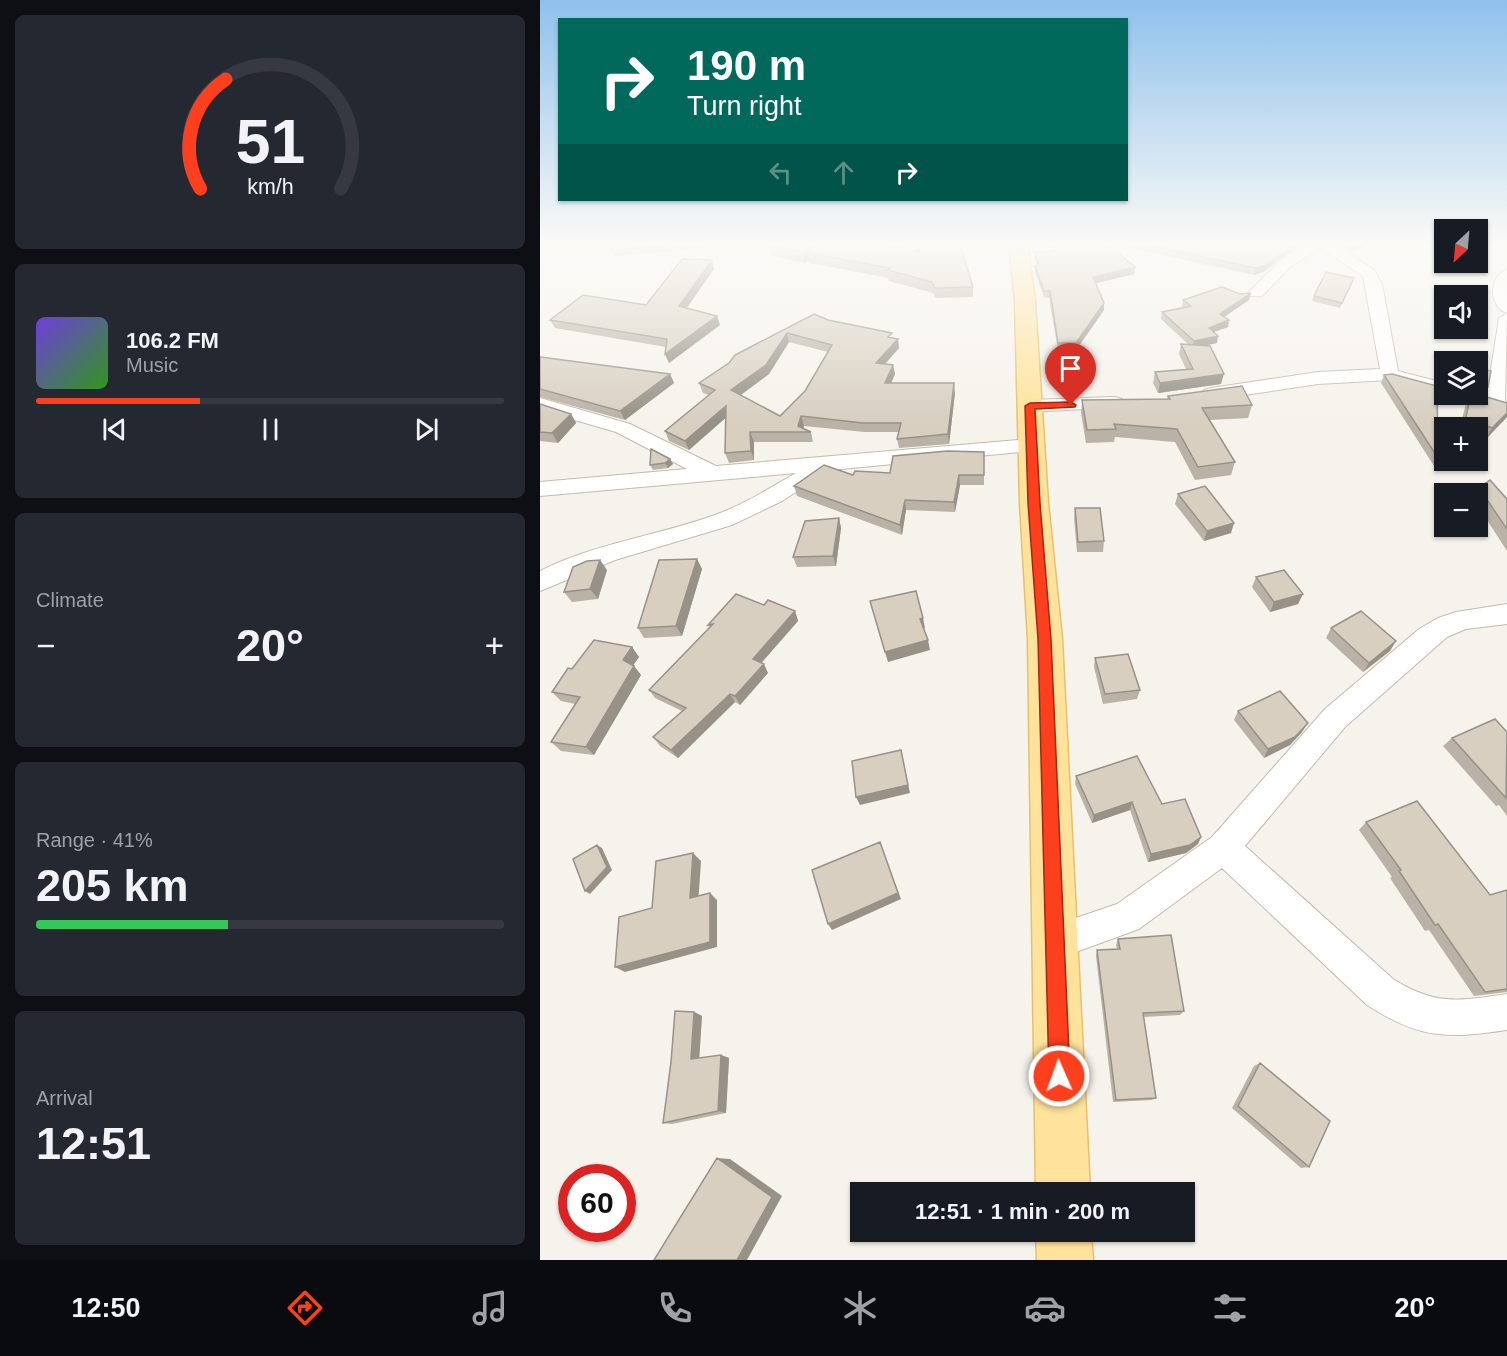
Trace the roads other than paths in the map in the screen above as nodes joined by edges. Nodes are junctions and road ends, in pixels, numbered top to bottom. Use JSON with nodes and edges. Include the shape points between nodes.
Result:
{"nodes":[{"id":1,"x":1025,"y":303,"type":"edge"},
{"id":2,"x":1377,"y":303,"type":"edge"},
{"id":3,"x":1507,"y":318,"type":"edge"},
{"id":4,"x":1390,"y":374,"type":"junction"},
{"id":5,"x":1434,"y":386,"type":"edge"},
{"id":6,"x":1189,"y":397,"type":"edge"},
{"id":7,"x":1131,"y":403,"type":"edge"},
{"id":8,"x":540,"y":404,"type":"edge"},
{"id":9,"x":1030,"y":406,"type":"junction"},
{"id":10,"x":1501,"y":406,"type":"edge"},
{"id":11,"x":1031,"y":445,"type":"junction"},
{"id":12,"x":824,"y":465,"type":"junction"},
{"id":13,"x":713,"y":474,"type":"junction"},
{"id":14,"x":540,"y":489,"type":"edge"},
{"id":15,"x":540,"y":582,"type":"edge"},
{"id":16,"x":1507,"y":614,"type":"edge"},
{"id":17,"x":1223,"y":848,"type":"junction"},
{"id":18,"x":1055,"y":935,"type":"junction"},
{"id":19,"x":1507,"y":1012,"type":"edge"},
{"id":20,"x":1063,"y":1182,"type":"edge"},
{"id":21,"x":1064,"y":1242,"type":"edge"},
{"id":22,"x":1065,"y":1260,"type":"edge"}],
"edges":[{"from":1,"to":9,"type":"main road"},
{"from":2,"to":4,"type":"street"},
{"from":3,"to":10,"type":"street"},
{"from":4,"to":5,"type":"street"},
{"from":4,"to":6,"type":"street","via":[[1318,378]]},
{"from":7,"to":9,"type":"street"},
{"from":8,"to":13,"type":"street","via":[[623,428]]},
{"from":9,"to":11,"type":"main road"},
{"from":11,"to":12,"type":"street"},
{"from":11,"to":18,"type":"main road","via":[[1045,639]]},
{"from":12,"to":13,"type":"street"},
{"from":12,"to":15,"type":"street","via":[[764,502],[722,520],[573,565]]},
{"from":13,"to":14,"type":"street"},
{"from":16,"to":17,"type":"street","via":[[1459,619],[1428,636],[1335,718]]},
{"from":17,"to":18,"type":"street","via":[[1127,917],[1073,936]]},
{"from":17,"to":19,"type":"street","via":[[1380,993],[1405,1010],[1451,1020]]},
{"from":18,"to":20,"type":"main road"},
{"from":21,"to":22,"type":"main road"}]}
